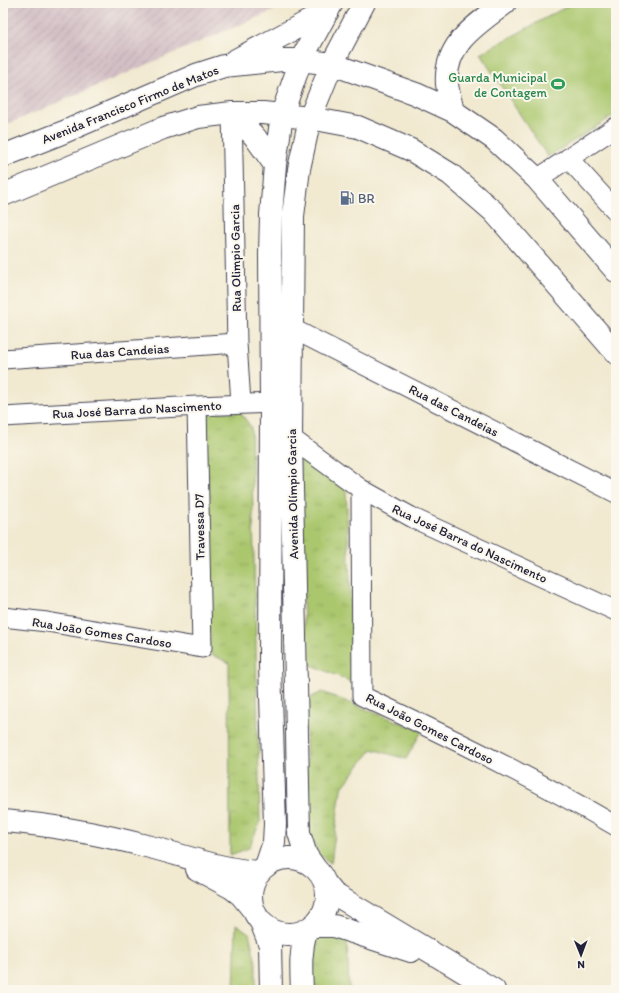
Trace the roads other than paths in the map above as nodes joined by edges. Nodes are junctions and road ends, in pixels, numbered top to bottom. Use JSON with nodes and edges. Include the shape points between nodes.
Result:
{"nodes":[{"id":1,"x":364,"y":3,"type":"edge"},
{"id":2,"x":505,"y":3,"type":"edge"},
{"id":3,"x":330,"y":7,"type":"edge"},
{"id":4,"x":301,"y":60,"type":"junction"},
{"id":5,"x":332,"y":64,"type":"junction"},
{"id":6,"x":224,"y":66,"type":"junction"},
{"id":7,"x":453,"y":111,"type":"junction"},
{"id":8,"x":232,"y":113,"type":"junction"},
{"id":9,"x":282,"y":114,"type":"junction"},
{"id":10,"x":310,"y":118,"type":"junction"},
{"id":11,"x":616,"y":127,"type":"edge"},
{"id":12,"x":3,"y":156,"type":"edge"},
{"id":13,"x":568,"y":158,"type":"junction"},
{"id":14,"x":274,"y":165,"type":"junction"},
{"id":15,"x":537,"y":179,"type":"junction"},
{"id":16,"x":3,"y":195,"type":"edge"},
{"id":17,"x":616,"y":211,"type":"edge"},
{"id":18,"x":616,"y":271,"type":"edge"},
{"id":19,"x":292,"y":329,"type":"junction"},
{"id":20,"x":237,"y":343,"type":"junction"},
{"id":21,"x":616,"y":353,"type":"edge"},
{"id":22,"x":3,"y":359,"type":"edge"},
{"id":23,"x":241,"y":403,"type":"junction"},
{"id":24,"x":271,"y":403,"type":"junction"},
{"id":25,"x":197,"y":406,"type":"junction"},
{"id":26,"x":3,"y":417,"type":"edge"},
{"id":27,"x":291,"y":438,"type":"junction"},
{"id":28,"x":362,"y":489,"type":"junction"},
{"id":29,"x":616,"y":493,"type":"edge"},
{"id":30,"x":616,"y":611,"type":"edge"},
{"id":31,"x":3,"y":617,"type":"edge"},
{"id":32,"x":202,"y":648,"type":"joint"},
{"id":33,"x":3,"y":821,"type":"edge"},
{"id":34,"x":616,"y":826,"type":"edge"},
{"id":35,"x":149,"y":846,"type":"junction"},
{"id":36,"x":262,"y":869,"type":"junction"},
{"id":37,"x":320,"y":876,"type":"junction"},
{"id":38,"x":258,"y":916,"type":"junction"},
{"id":39,"x":309,"y":928,"type":"junction"},
{"id":40,"x":459,"y":969,"type":"junction"},
{"id":41,"x":271,"y":990,"type":"edge"},
{"id":42,"x":302,"y":990,"type":"edge"},
{"id":43,"x":494,"y":990,"type":"edge"}],
"edges":[{"from":1,"to":5,"type":"street","name":"Avenida Olímpio Garcia"},
{"from":2,"to":7,"type":"street","via":[[470,30],[458,43],[449,60],[447,84]]},
{"from":3,"to":4,"type":"street","name":"Avenida Olímpio Garcia"},
{"from":3,"to":6,"type":"street"},
{"from":4,"to":5,"type":"street","name":"Avenida Francisco Firmo de Matos"},
{"from":4,"to":6,"type":"street","name":"Avenida Francisco Firmo de Matos"},
{"from":4,"to":9,"type":"street","name":"Avenida Olímpio Garcia"},
{"from":5,"to":7,"type":"street","name":"Avenida Francisco Firmo de Matos","via":[[416,94]]},
{"from":5,"to":10,"type":"street","name":"Avenida Olímpio Garcia"},
{"from":6,"to":12,"type":"street","name":"Avenida Francisco Firmo de Matos","via":[[196,75]]},
{"from":7,"to":15,"type":"street","name":"Avenida Francisco Firmo de Matos","via":[[494,139]]},
{"from":8,"to":9,"type":"street"},
{"from":8,"to":14,"type":"street","via":[[255,137]]},
{"from":8,"to":16,"type":"street","via":[[198,117],[163,128]]},
{"from":8,"to":20,"type":"street","name":"Rua Olimpio Garcia"},
{"from":9,"to":10,"type":"street"},
{"from":9,"to":14,"type":"street","name":"Avenida Olímpio Garcia"},
{"from":10,"to":19,"type":"street","name":"Avenida Olímpio Garcia","via":[[299,169],[293,216]]},
{"from":10,"to":21,"type":"street","via":[[358,127],[411,150],[450,174],[494,212]]},
{"from":11,"to":13,"type":"street"},
{"from":13,"to":15,"type":"street"},
{"from":13,"to":17,"type":"street"},
{"from":14,"to":24,"type":"street","name":"Avenida Olímpio Garcia","via":[[270,254]]},
{"from":15,"to":18,"type":"street","name":"Avenida Francisco Firmo de Matos"},
{"from":19,"to":27,"type":"street","name":"Avenida Olímpio Garcia"},
{"from":19,"to":29,"type":"street","name":"Rua das Candeias"},
{"from":20,"to":22,"type":"street","name":"Rua das Candeias"},
{"from":20,"to":23,"type":"street","name":"Rua Olimpio Garcia"},
{"from":23,"to":24,"type":"street","name":"Rua José Barra do Nascimento"},
{"from":23,"to":25,"type":"street","name":"Rua José Barra do Nascimento"},
{"from":24,"to":36,"type":"street","name":"Avenida Olímpio Garcia","via":[[270,665],[275,824],[274,842]]},
{"from":25,"to":26,"type":"street","name":"Rua José Barra do Nascimento"},
{"from":25,"to":32,"type":"street","name":"Travessa D7"},
{"from":27,"to":28,"type":"street","name":"Rua José Barra do Nascimento"},
{"from":27,"to":37,"type":"street","name":"Avenida Olímpio Garcia","via":[[299,833],[306,855]]},
{"from":28,"to":30,"type":"street","name":"Rua José Barra do Nascimento","via":[[415,520]]},
{"from":28,"to":34,"type":"street","name":"Rua João Gomes Cardoso","via":[[362,696],[444,734]]},
{"from":31,"to":32,"type":"street","name":"Rua João Gomes Cardoso"},
{"from":33,"to":35,"type":"street","via":[[33,823],[92,833]]},
{"from":35,"to":36,"type":"street","via":[[233,869]]},
{"from":35,"to":38,"type":"street","via":[[232,888]]},
{"from":36,"to":37,"type":"street","via":[[278,860],[291,858],[304,861]]},
{"from":36,"to":38,"type":"street","via":[[253,884],[251,898]]},
{"from":37,"to":39,"type":"street","via":[[327,896],[326,907],[320,918]]},
{"from":37,"to":40,"type":"street","via":[[334,894]]},
{"from":38,"to":39,"type":"street","via":[[271,929],[282,933],[295,933]]},
{"from":38,"to":41,"type":"street","via":[[270,945]]},
{"from":39,"to":40,"type":"street","via":[[334,926],[346,929]]},
{"from":39,"to":42,"type":"street","via":[[302,946]]},
{"from":40,"to":43,"type":"street"}]}
